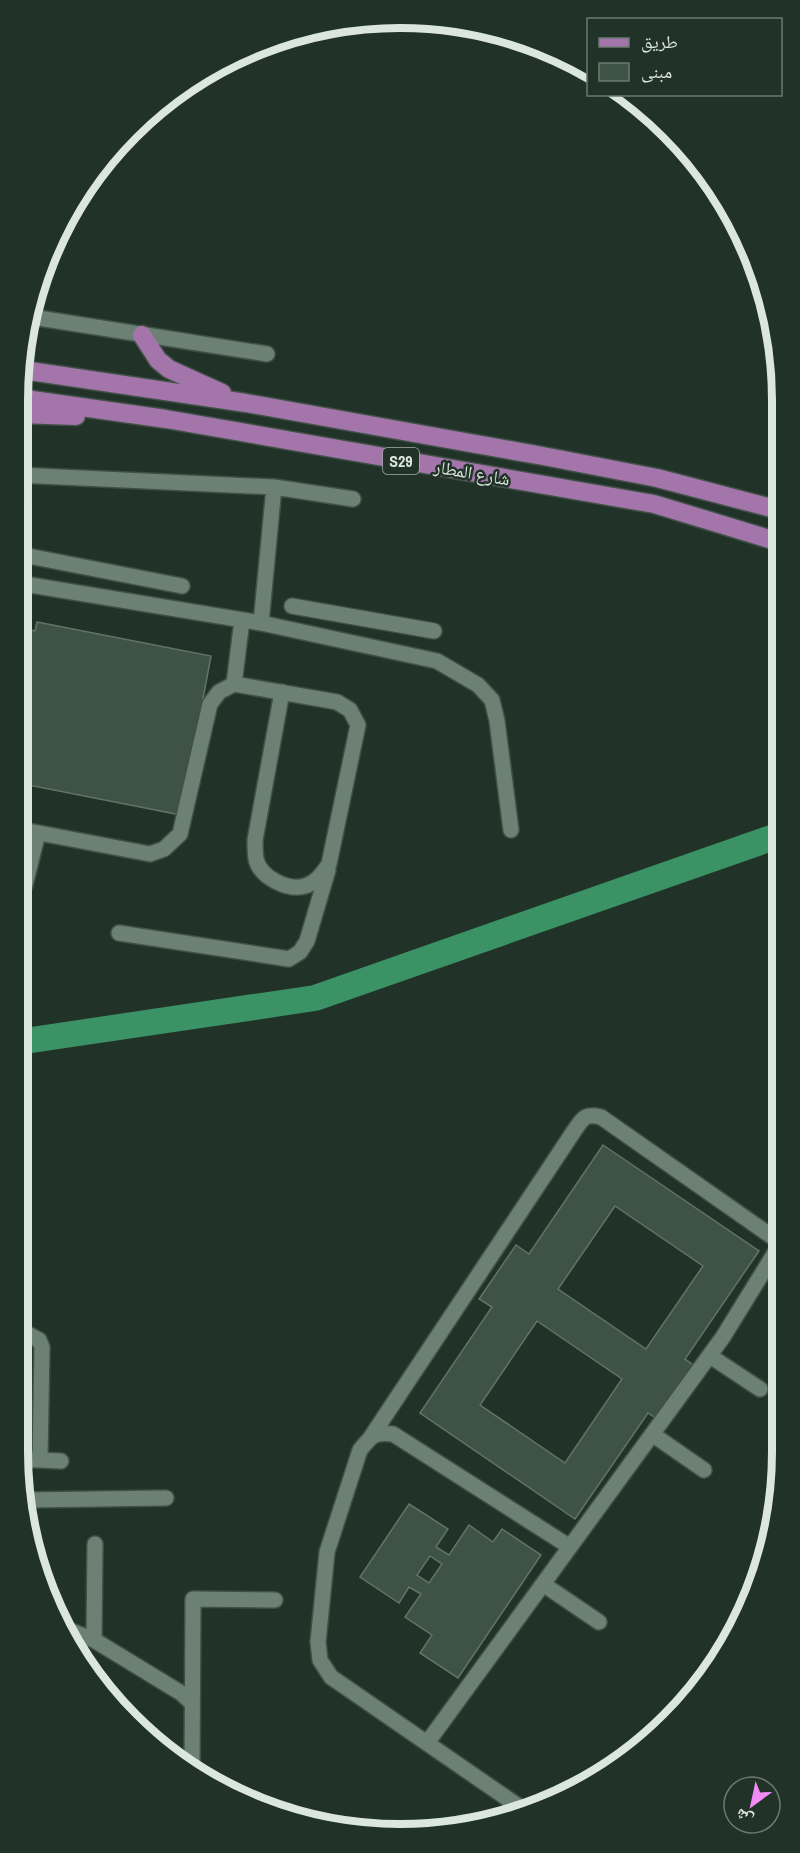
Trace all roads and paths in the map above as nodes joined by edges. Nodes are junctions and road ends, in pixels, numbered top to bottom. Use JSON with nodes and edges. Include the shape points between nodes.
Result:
{"nodes":[{"id":1,"x":38,"y":318,"type":"edge"},
{"id":2,"x":142,"y":335,"type":"junction"},
{"id":3,"x":267,"y":354,"type":"dead end"},
{"id":4,"x":30,"y":371,"type":"edge"},
{"id":5,"x":28,"y":399,"type":"edge"},
{"id":6,"x":246,"y":403,"type":"junction"},
{"id":7,"x":28,"y":414,"type":"edge"},
{"id":8,"x":166,"y":419,"type":"junction"},
{"id":9,"x":28,"y":475,"type":"edge"},
{"id":10,"x":274,"y":487,"type":"junction"},
{"id":11,"x":353,"y":499,"type":"dead end"},
{"id":12,"x":772,"y":508,"type":"edge"},
{"id":13,"x":772,"y":540,"type":"edge"},
{"id":14,"x":28,"y":556,"type":"edge"},
{"id":15,"x":62,"y":563,"type":"junction"},
{"id":16,"x":28,"y":584,"type":"edge"},
{"id":17,"x":182,"y":586,"type":"dead end"},
{"id":18,"x":57,"y":589,"type":"junction"},
{"id":19,"x":292,"y":606,"type":"dead end"},
{"id":20,"x":362,"y":618,"type":"junction"},
{"id":21,"x":242,"y":620,"type":"junction"},
{"id":22,"x":261,"y":622,"type":"junction"},
{"id":23,"x":434,"y":631,"type":"dead end"},
{"id":24,"x":357,"y":644,"type":"junction"},
{"id":25,"x":234,"y":684,"type":"junction"},
{"id":26,"x":282,"y":692,"type":"junction"},
{"id":27,"x":511,"y":830,"type":"dead end"},
{"id":28,"x":28,"y":831,"type":"edge"},
{"id":29,"x":38,"y":833,"type":"junction"},
{"id":30,"x":329,"y":864,"type":"junction"},
{"id":31,"x":28,"y":873,"type":"edge"},
{"id":32,"x":119,"y":933,"type":"dead end"},
{"id":33,"x":772,"y":1237,"type":"edge"},
{"id":34,"x":772,"y":1258,"type":"edge"},
{"id":35,"x":28,"y":1334,"type":"edge"},
{"id":36,"x":710,"y":1356,"type":"junction"},
{"id":37,"x":760,"y":1389,"type":"dead end"},
{"id":38,"x":652,"y":1434,"type":"junction"},
{"id":39,"x":371,"y":1437,"type":"junction"},
{"id":40,"x":28,"y":1460,"type":"edge"},
{"id":41,"x":40,"y":1460,"type":"junction"},
{"id":42,"x":61,"y":1461,"type":"dead end"},
{"id":43,"x":704,"y":1470,"type":"dead end"},
{"id":44,"x":166,"y":1498,"type":"dead end"},
{"id":45,"x":32,"y":1500,"type":"edge"},
{"id":46,"x":94,"y":1544,"type":"dead end"},
{"id":47,"x":570,"y":1547,"type":"junction"},
{"id":48,"x":543,"y":1584,"type":"junction"},
{"id":49,"x":276,"y":1600,"type":"dead end"},
{"id":50,"x":599,"y":1622,"type":"dead end"},
{"id":51,"x":75,"y":1632,"type":"edge"},
{"id":52,"x":94,"y":1640,"type":"junction"},
{"id":53,"x":192,"y":1702,"type":"junction"},
{"id":54,"x":427,"y":1743,"type":"junction"},
{"id":55,"x":192,"y":1761,"type":"edge"},
{"id":56,"x":517,"y":1805,"type":"edge"}],
"edges":[{"from":1,"to":2,"type":"street"},
{"from":2,"to":3,"type":"street"},
{"from":2,"to":6,"type":"main road","via":[[158,360],[169,369]]},
{"from":4,"to":6,"type":"main road","name":"شارع المطار","number":"S29"},
{"from":5,"to":8,"type":"main road","name":"شارع المطار","number":"S29"},
{"from":6,"to":12,"type":"main road","name":"شارع المطار","number":"S29","via":[[657,478]]},
{"from":7,"to":8,"type":"main road"},
{"from":8,"to":13,"type":"main road","name":"شارع المطار","number":"S29","via":[[654,504]]},
{"from":9,"to":10,"type":"street"},
{"from":10,"to":11,"type":"street"},
{"from":10,"to":22,"type":"street"},
{"from":14,"to":15,"type":"street"},
{"from":15,"to":17,"type":"street"},
{"from":15,"to":18,"type":"street"},
{"from":16,"to":18,"type":"street"},
{"from":18,"to":21,"type":"street"},
{"from":19,"to":20,"type":"street"},
{"from":20,"to":23,"type":"street"},
{"from":20,"to":24,"type":"street"},
{"from":21,"to":22,"type":"street"},
{"from":21,"to":25,"type":"street"},
{"from":22,"to":24,"type":"street"},
{"from":24,"to":27,"type":"street","via":[[437,661],[478,685],[492,700]]},
{"from":25,"to":26,"type":"street"},
{"from":25,"to":29,"type":"street","via":[[219,692],[210,704],[180,834],[164,849],[150,854]]},
{"from":26,"to":30,"type":"street","via":[[337,702],[350,710],[358,725]]},
{"from":26,"to":30,"type":"street","via":[[255,840],[256,860],[262,871],[285,886],[305,886]]},
{"from":28,"to":29,"type":"street"},
{"from":29,"to":31,"type":"street"},
{"from":30,"to":32,"type":"street","via":[[307,941],[289,959]]},
{"from":33,"to":39,"type":"street","via":[[601,1117],[591,1115],[582,1119]]},
{"from":34,"to":36,"type":"street"},
{"from":35,"to":41,"type":"street","via":[[39,1340],[42,1347]]},
{"from":36,"to":37,"type":"street"},
{"from":36,"to":38,"type":"street"},
{"from":38,"to":43,"type":"street"},
{"from":38,"to":47,"type":"street"},
{"from":39,"to":47,"type":"street","via":[[379,1432],[393,1434]]},
{"from":39,"to":54,"type":"street","via":[[360,1450],[327,1552],[318,1638],[320,1660],[331,1677]]},
{"from":40,"to":41,"type":"street"},
{"from":41,"to":42,"type":"street"},
{"from":44,"to":45,"type":"street"},
{"from":46,"to":52,"type":"street"},
{"from":47,"to":48,"type":"street"},
{"from":48,"to":50,"type":"street"},
{"from":48,"to":54,"type":"street"},
{"from":49,"to":53,"type":"street","via":[[193,1599]]},
{"from":51,"to":52,"type":"street"},
{"from":52,"to":53,"type":"street"},
{"from":53,"to":55,"type":"street"},
{"from":54,"to":56,"type":"street"}]}
